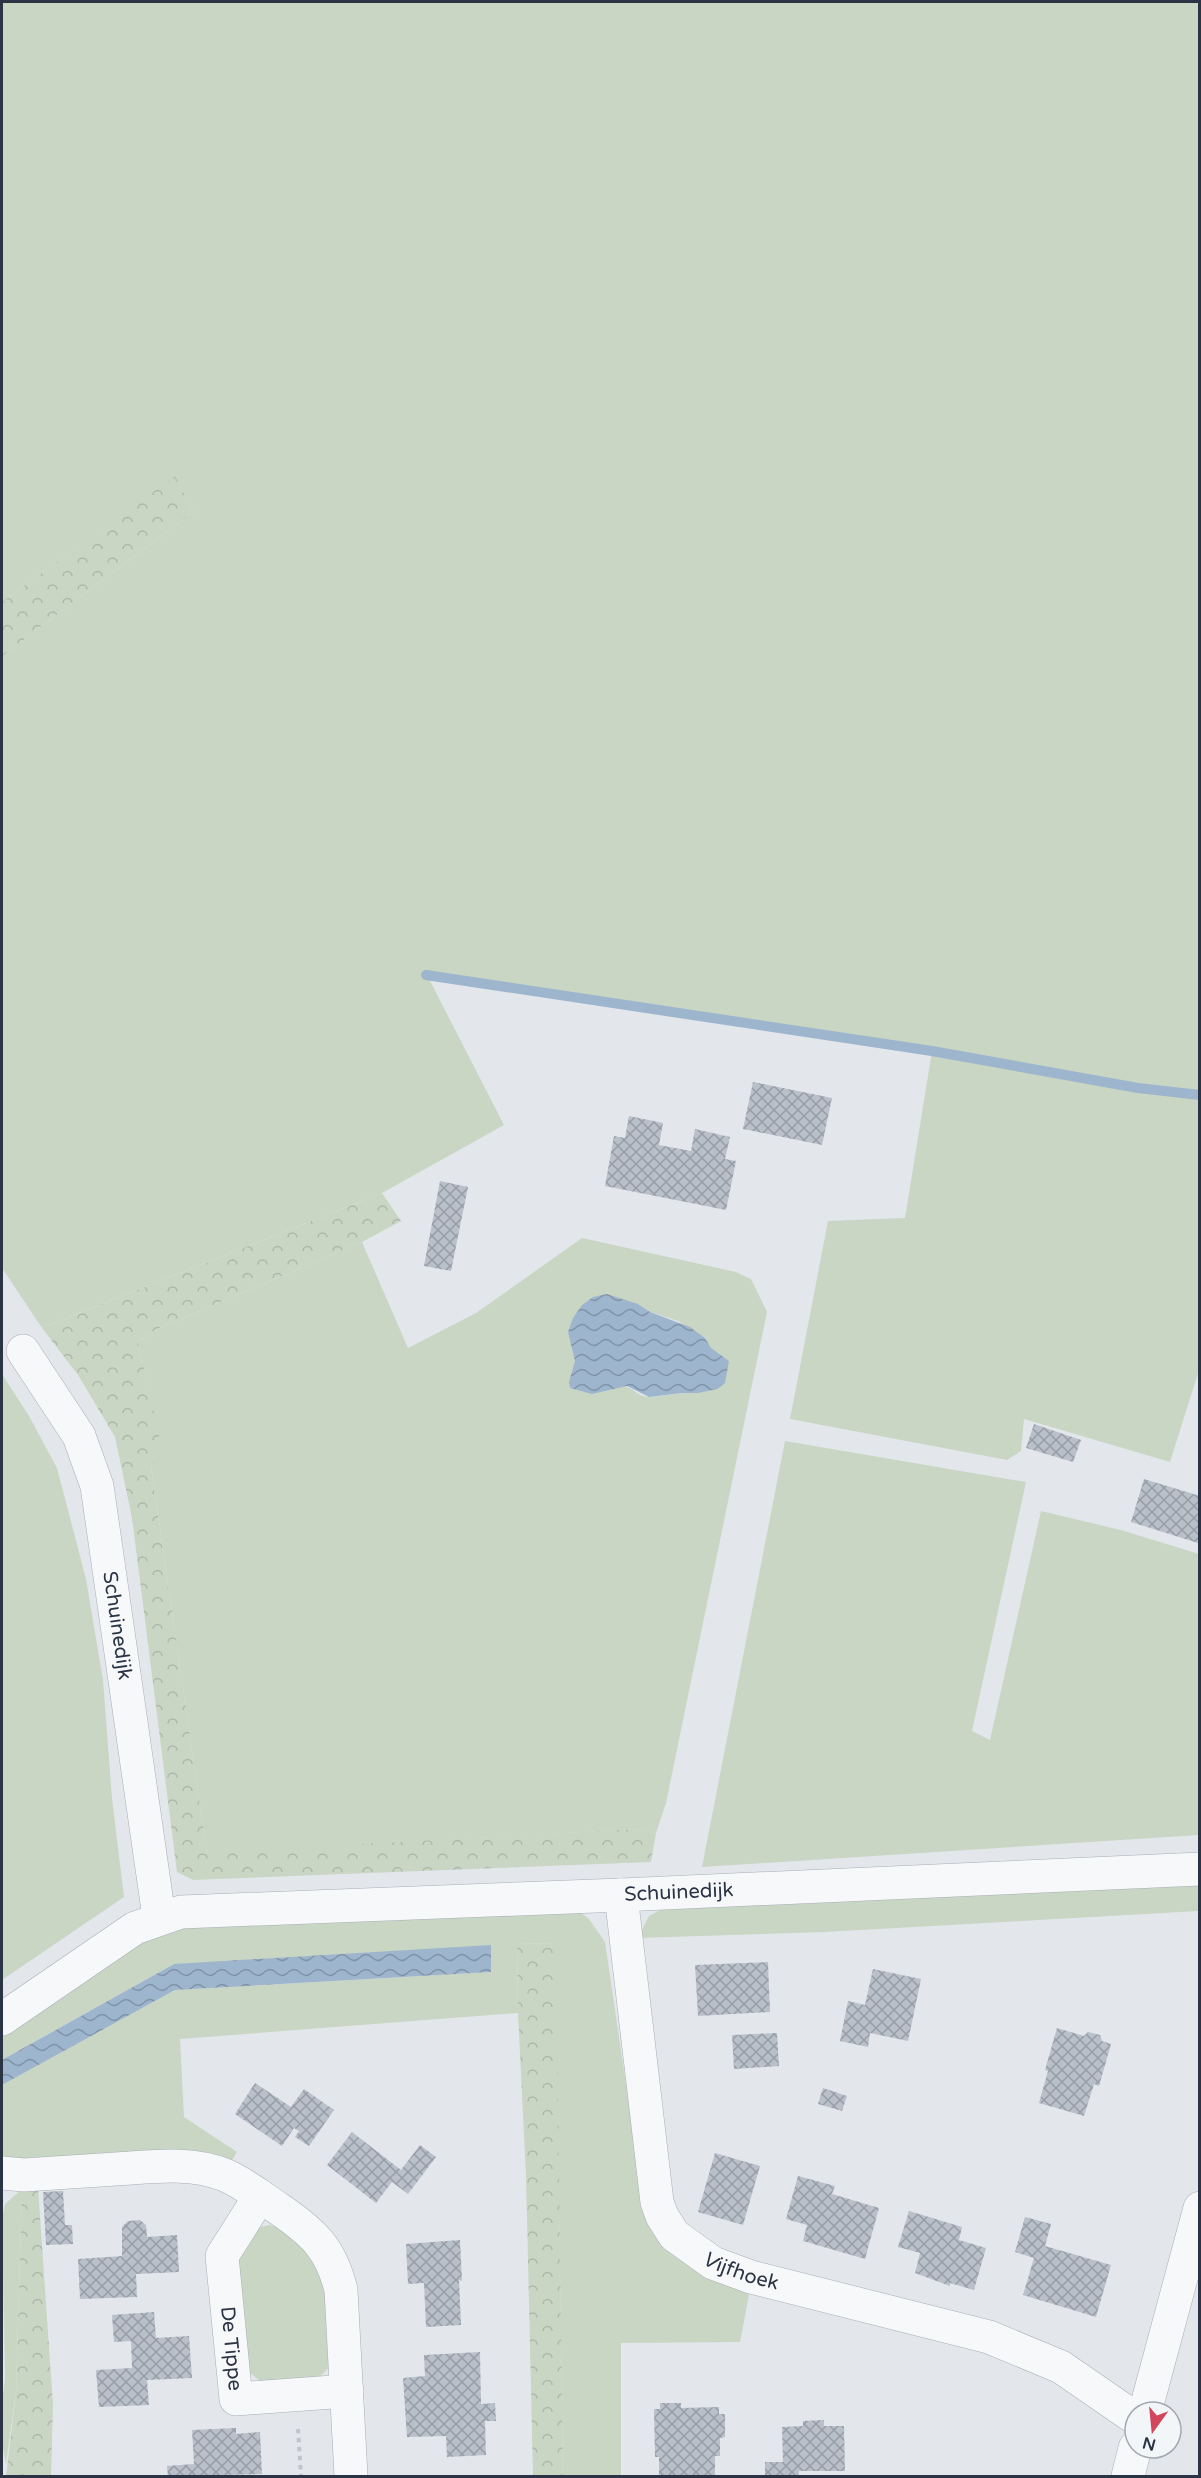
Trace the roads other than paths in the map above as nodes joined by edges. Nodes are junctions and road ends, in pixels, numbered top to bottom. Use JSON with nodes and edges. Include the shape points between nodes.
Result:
{"nodes":[{"id":1,"x":23,"y":1351,"type":"dead end"},
{"id":2,"x":1200,"y":1869,"type":"edge"},
{"id":3,"x":621,"y":1895,"type":"junction"},
{"id":4,"x":159,"y":1917,"type":"junction"},
{"id":5,"x":2,"y":2019,"type":"edge"},
{"id":6,"x":2,"y":2173,"type":"edge"},
{"id":7,"x":260,"y":2196,"type":"junction"},
{"id":8,"x":1200,"y":2208,"type":"edge"},
{"id":9,"x":347,"y":2391,"type":"junction"},
{"id":10,"x":1148,"y":2400,"type":"edge"},
{"id":11,"x":1123,"y":2410,"type":"edge"},
{"id":12,"x":1132,"y":2460,"type":"edge"},
{"id":13,"x":351,"y":2476,"type":"edge"},
{"id":14,"x":1128,"y":2476,"type":"edge"}],
"edges":[{"from":1,"to":4,"type":"street","name":"Schuinedijk","via":[[80,1436],[98,1486]]},
{"from":2,"to":3,"type":"street","name":"Schuinedijk"},
{"from":3,"to":4,"type":"street","name":"Schuinedijk","via":[[181,1912]]},
{"from":3,"to":11,"type":"street","name":"Vijfhoek","via":[[657,2202],[674,2235],[712,2263],[751,2277],[989,2337],[1061,2367]]},
{"from":4,"to":5,"type":"street","name":"Schuinedijk","via":[[135,1928]]},
{"from":6,"to":7,"type":"street","via":[[190,2166],[226,2175]]},
{"from":7,"to":9,"type":"street","via":[[316,2237],[336,2271]]},
{"from":7,"to":9,"type":"street","name":"De Tippe","via":[[222,2256],[236,2399]]},
{"from":8,"to":10,"type":"street"},
{"from":9,"to":13,"type":"street"},
{"from":12,"to":14,"type":"street"}]}
